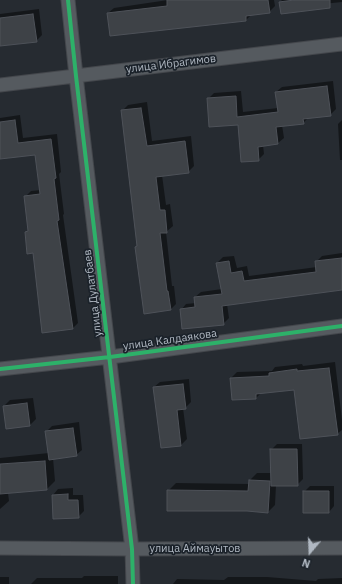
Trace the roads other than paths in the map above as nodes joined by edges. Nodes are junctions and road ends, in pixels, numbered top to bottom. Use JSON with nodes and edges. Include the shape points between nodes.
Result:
{"nodes":[{"id":1,"x":68,"y":0,"type":"edge"},
{"id":2,"x":342,"y":44,"type":"edge"},
{"id":3,"x":76,"y":76,"type":"junction"},
{"id":4,"x":0,"y":85,"type":"edge"},
{"id":5,"x":342,"y":326,"type":"edge"},
{"id":6,"x":110,"y":357,"type":"junction"},
{"id":7,"x":0,"y":370,"type":"edge"},
{"id":8,"x":0,"y":548,"type":"edge"},
{"id":9,"x":342,"y":548,"type":"edge"},
{"id":10,"x":132,"y":549,"type":"junction"},
{"id":11,"x":133,"y":584,"type":"edge"}],
"edges":[{"from":1,"to":3,"type":"street","name":"улица Дулатбаев"},
{"from":2,"to":3,"type":"street","name":"улица Ибрагимов"},
{"from":3,"to":4,"type":"street","name":"улица Ибрагимов"},
{"from":3,"to":6,"type":"street","name":"улица Дулатбаев"},
{"from":5,"to":6,"type":"street","name":"улица Калдаякова"},
{"from":6,"to":7,"type":"street","name":"улица Калдаякова"},
{"from":6,"to":10,"type":"street","name":"улица Дулатбаев"},
{"from":8,"to":10,"type":"street","name":"улица Аймауытов"},
{"from":9,"to":10,"type":"street","name":"улица Аймауытов"},
{"from":10,"to":11,"type":"street","name":"улица Дулатбаев"}]}
